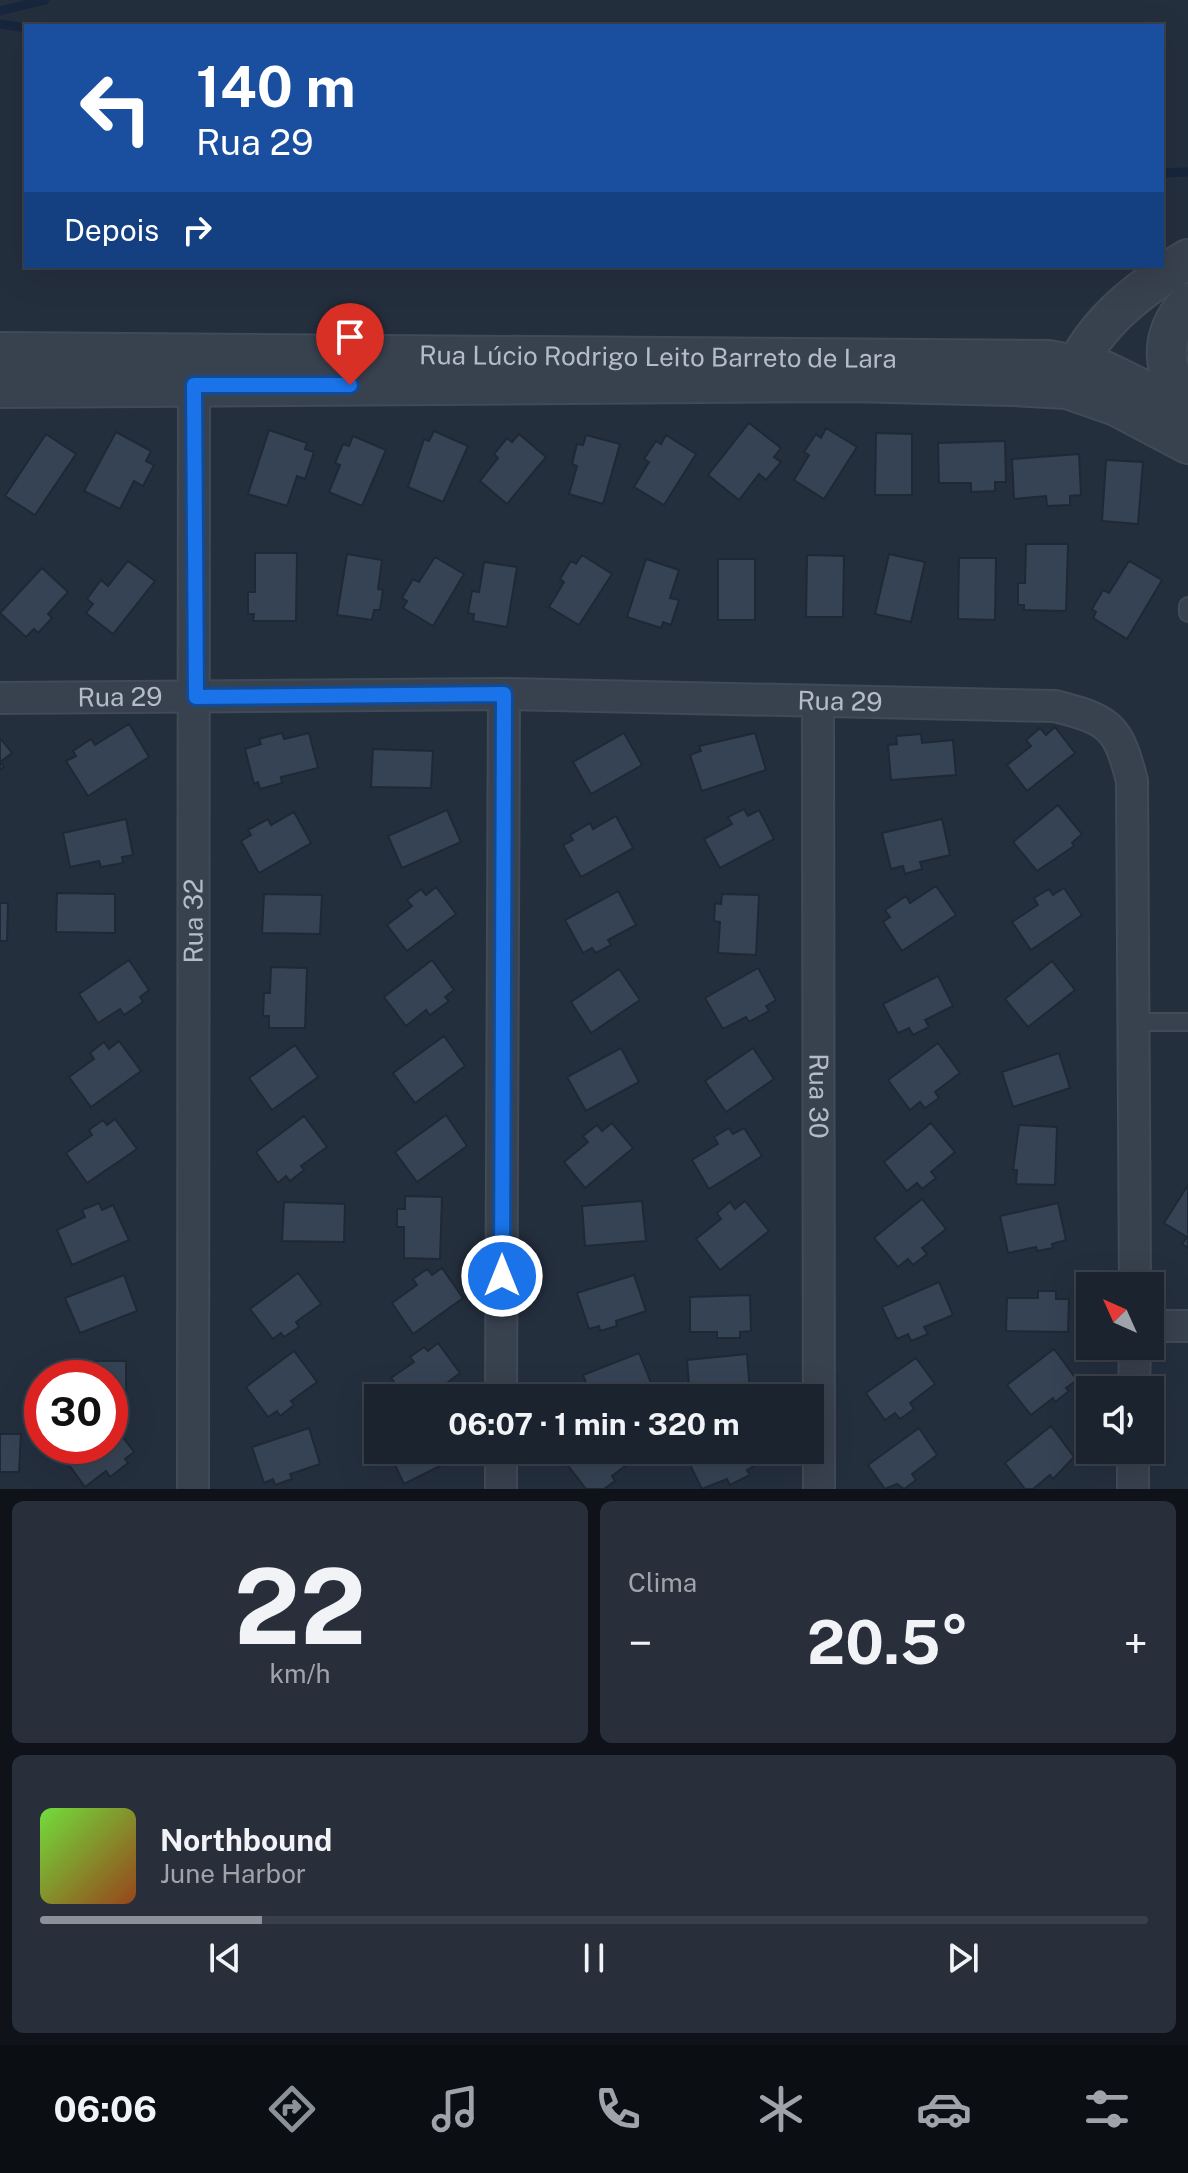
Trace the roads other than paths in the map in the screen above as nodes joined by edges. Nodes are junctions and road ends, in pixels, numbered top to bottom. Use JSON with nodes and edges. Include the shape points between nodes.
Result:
{"nodes":[{"id":1,"x":1188,"y":259,"type":"edge"},
{"id":2,"x":1188,"y":303,"type":"edge"},
{"id":3,"x":0,"y":352,"type":"edge"},
{"id":4,"x":194,"y":369,"type":"junction"},
{"id":5,"x":1072,"y":376,"type":"junction"},
{"id":6,"x":0,"y":388,"type":"edge"},
{"id":7,"x":1188,"y":423,"type":"edge"},
{"id":8,"x":1188,"y":606,"type":"edge"},
{"id":9,"x":1188,"y":613,"type":"edge"},
{"id":10,"x":504,"y":694,"type":"junction"},
{"id":11,"x":196,"y":697,"type":"junction"},
{"id":12,"x":0,"y":698,"type":"edge"},
{"id":13,"x":818,"y":702,"type":"junction"},
{"id":14,"x":1133,"y":1022,"type":"junction"},
{"id":15,"x":1188,"y":1022,"type":"edge"},
{"id":16,"x":1135,"y":1272,"type":"edge"},
{"id":17,"x":1164,"y":1326,"type":"edge"},
{"id":18,"x":1188,"y":1326,"type":"edge"},
{"id":19,"x":501,"y":1384,"type":"edge"},
{"id":20,"x":501,"y":1464,"type":"edge"},
{"id":21,"x":1133,"y":1464,"type":"edge"},
{"id":22,"x":193,"y":1489,"type":"edge"},
{"id":23,"x":501,"y":1489,"type":"edge"},
{"id":24,"x":819,"y":1489,"type":"edge"},
{"id":25,"x":1133,"y":1489,"type":"edge"}],
"edges":[{"from":1,"to":5,"type":"street","via":[[1110,316]]},
{"from":2,"to":7,"type":"street","via":[[1173,326],[1166,364]]},
{"from":3,"to":4,"type":"street","name":"Rua Lúcio Rodrigo Leito Barreto de Lara"},
{"from":4,"to":5,"type":"street","name":"Rua Lúcio Rodrigo Leito Barreto de Lara","via":[[850,382]]},
{"from":4,"to":6,"type":"street","name":"Rua Lúcio Rodrigo Leito Barreto de Lara"},
{"from":4,"to":11,"type":"street","name":"Rua 32"},
{"from":5,"to":7,"type":"street","name":"Rua Lúcio Rodrigo Leito Barreto de Lara","via":[[1116,406]]},
{"from":8,"to":9,"type":"lane"},
{"from":10,"to":11,"type":"street","name":"Rua 29"},
{"from":10,"to":13,"type":"street","name":"Rua 29"},
{"from":10,"to":19,"type":"street"},
{"from":11,"to":12,"type":"street","name":"Rua 29"},
{"from":11,"to":22,"type":"street","name":"Rua 32"},
{"from":13,"to":14,"type":"street","name":"Rua 29","via":[[1055,706],[1093,716],[1122,741],[1132,781]]},
{"from":13,"to":24,"type":"street","name":"Rua 30"},
{"from":14,"to":15,"type":"lane"},
{"from":14,"to":16,"type":"street","name":"Rua 29"},
{"from":17,"to":18,"type":"street"},
{"from":20,"to":23,"type":"street"},
{"from":21,"to":25,"type":"street"}]}
